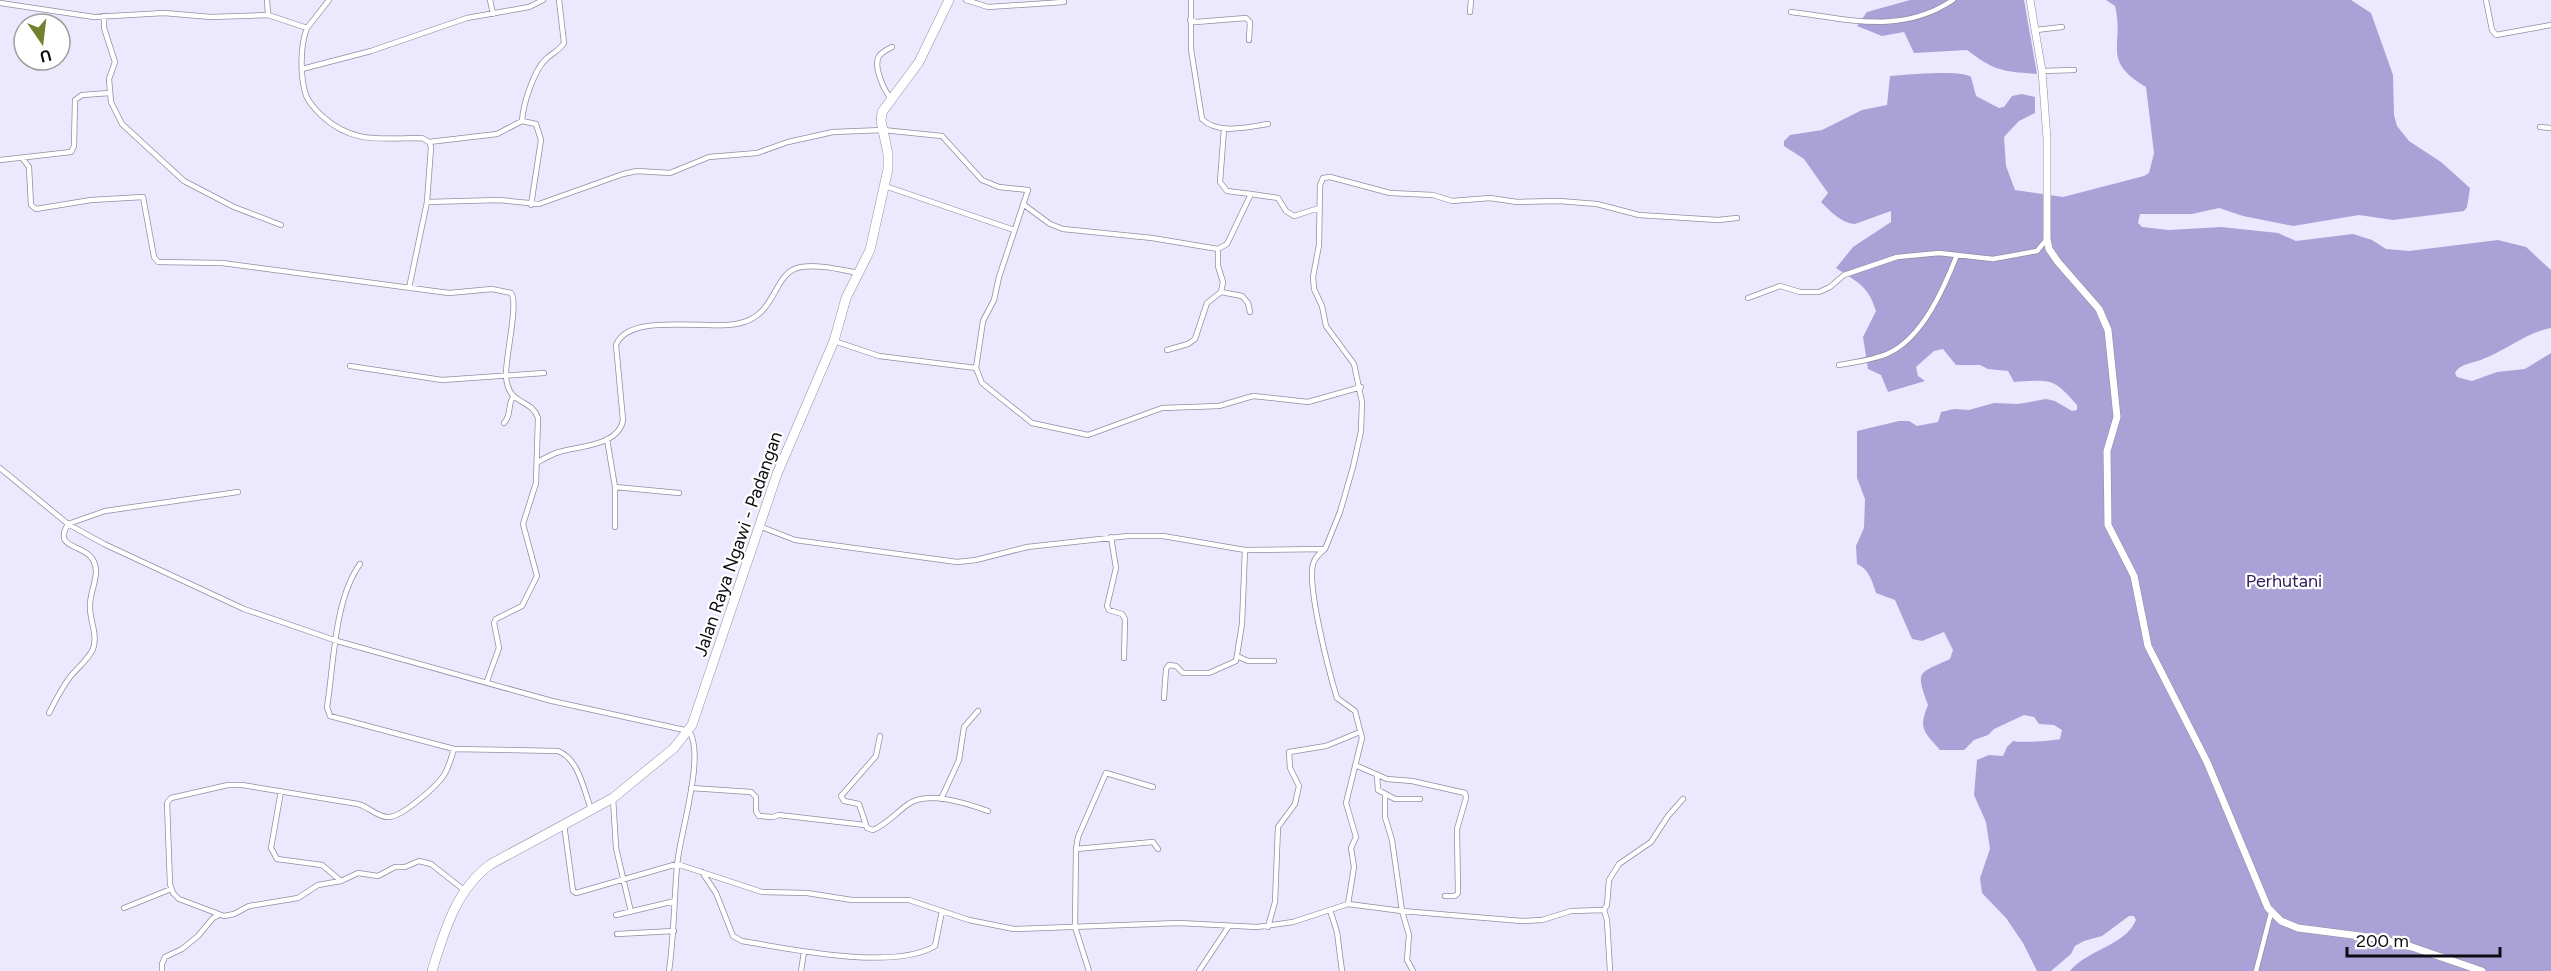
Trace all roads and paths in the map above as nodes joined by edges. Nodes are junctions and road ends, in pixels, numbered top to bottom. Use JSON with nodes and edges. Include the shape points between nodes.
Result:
{"nodes":[{"id":1,"x":267,"y":0,"type":"edge"},
{"id":2,"x":329,"y":0,"type":"edge"},
{"id":3,"x":490,"y":0,"type":"edge"},
{"id":4,"x":543,"y":0,"type":"edge"},
{"id":5,"x":559,"y":0,"type":"edge"},
{"id":6,"x":950,"y":0,"type":"edge"},
{"id":7,"x":966,"y":0,"type":"edge"},
{"id":8,"x":1191,"y":0,"type":"edge"},
{"id":9,"x":1471,"y":0,"type":"edge"},
{"id":10,"x":1953,"y":0,"type":"edge"},
{"id":11,"x":2030,"y":0,"type":"edge"},
{"id":12,"x":2486,"y":0,"type":"edge"},
{"id":13,"x":1064,"y":2,"type":"dead end"},
{"id":14,"x":0,"y":3,"type":"edge"},
{"id":15,"x":1470,"y":12,"type":"dead end"},
{"id":16,"x":1791,"y":12,"type":"dead end"},
{"id":17,"x":493,"y":14,"type":"junction"},
{"id":18,"x":268,"y":15,"type":"junction"},
{"id":19,"x":104,"y":16,"type":"junction"},
{"id":20,"x":1190,"y":20,"type":"junction"},
{"id":21,"x":2551,"y":25,"type":"edge"},
{"id":22,"x":2062,"y":27,"type":"dead end"},
{"id":23,"x":307,"y":28,"type":"junction"},
{"id":24,"x":2036,"y":30,"type":"junction"},
{"id":25,"x":1249,"y":40,"type":"dead end"},
{"id":26,"x":892,"y":47,"type":"dead end"},
{"id":27,"x":302,"y":69,"type":"junction"},
{"id":28,"x":2074,"y":70,"type":"dead end"},
{"id":29,"x":2043,"y":71,"type":"junction"},
{"id":30,"x":110,"y":93,"type":"junction"},
{"id":31,"x":891,"y":98,"type":"junction"},
{"id":32,"x":522,"y":121,"type":"junction"},
{"id":33,"x":1268,"y":124,"type":"dead end"},
{"id":34,"x":2540,"y":127,"type":"dead end"},
{"id":35,"x":2551,"y":128,"type":"edge"},
{"id":36,"x":1224,"y":129,"type":"junction"},
{"id":37,"x":883,"y":130,"type":"junction"},
{"id":38,"x":429,"y":142,"type":"junction"},
{"id":39,"x":23,"y":159,"type":"junction"},
{"id":40,"x":0,"y":160,"type":"edge"},
{"id":41,"x":885,"y":186,"type":"junction"},
{"id":42,"x":1251,"y":194,"type":"junction"},
{"id":43,"x":427,"y":202,"type":"junction"},
{"id":44,"x":531,"y":204,"type":"junction"},
{"id":45,"x":1023,"y":204,"type":"junction"},
{"id":46,"x":1319,"y":208,"type":"junction"},
{"id":47,"x":1737,"y":218,"type":"dead end"},
{"id":48,"x":281,"y":225,"type":"dead end"},
{"id":49,"x":1014,"y":230,"type":"junction"},
{"id":50,"x":2046,"y":239,"type":"junction"},
{"id":51,"x":1218,"y":249,"type":"junction"},
{"id":52,"x":1957,"y":255,"type":"junction"},
{"id":53,"x":860,"y":273,"type":"junction"},
{"id":54,"x":409,"y":288,"type":"junction"},
{"id":55,"x":1221,"y":292,"type":"junction"},
{"id":56,"x":1748,"y":298,"type":"dead end"},
{"id":57,"x":1250,"y":312,"type":"dead end"},
{"id":58,"x":834,"y":341,"type":"junction"},
{"id":59,"x":1167,"y":350,"type":"dead end"},
{"id":60,"x":1839,"y":365,"type":"dead end"},
{"id":61,"x":350,"y":366,"type":"dead end"},
{"id":62,"x":976,"y":368,"type":"junction"},
{"id":63,"x":544,"y":373,"type":"dead end"},
{"id":64,"x":506,"y":375,"type":"junction"},
{"id":65,"x":1361,"y":387,"type":"junction"},
{"id":66,"x":513,"y":397,"type":"junction"},
{"id":67,"x":504,"y":423,"type":"dead end"},
{"id":68,"x":607,"y":439,"type":"junction"},
{"id":69,"x":538,"y":462,"type":"junction"},
{"id":70,"x":0,"y":468,"type":"edge"},
{"id":71,"x":615,"y":487,"type":"junction"},
{"id":72,"x":238,"y":492,"type":"dead end"},
{"id":73,"x":679,"y":493,"type":"dead end"},
{"id":74,"x":68,"y":524,"type":"junction"},
{"id":75,"x":759,"y":526,"type":"junction"},
{"id":76,"x":615,"y":527,"type":"dead end"},
{"id":77,"x":1111,"y":537,"type":"junction"},
{"id":78,"x":1325,"y":549,"type":"junction"},
{"id":79,"x":1245,"y":550,"type":"junction"},
{"id":80,"x":360,"y":564,"type":"dead end"},
{"id":81,"x":337,"y":641,"type":"junction"},
{"id":82,"x":1237,"y":656,"type":"junction"},
{"id":83,"x":1124,"y":658,"type":"dead end"},
{"id":84,"x":1274,"y":661,"type":"dead end"},
{"id":85,"x":487,"y":681,"type":"junction"},
{"id":86,"x":1164,"y":698,"type":"dead end"},
{"id":87,"x":978,"y":711,"type":"dead end"},
{"id":88,"x":49,"y":713,"type":"dead end"},
{"id":89,"x":689,"y":731,"type":"junction"},
{"id":90,"x":1360,"y":732,"type":"junction"},
{"id":91,"x":880,"y":736,"type":"dead end"},
{"id":92,"x":454,"y":749,"type":"junction"},
{"id":93,"x":1354,"y":765,"type":"junction"},
{"id":94,"x":1377,"y":776,"type":"junction"},
{"id":95,"x":1153,"y":787,"type":"dead end"},
{"id":96,"x":691,"y":788,"type":"junction"},
{"id":97,"x":281,"y":791,"type":"junction"},
{"id":98,"x":1385,"y":794,"type":"junction"},
{"id":99,"x":613,"y":798,"type":"junction"},
{"id":100,"x":941,"y":799,"type":"junction"},
{"id":101,"x":1420,"y":799,"type":"dead end"},
{"id":102,"x":1683,"y":799,"type":"dead end"},
{"id":103,"x":591,"y":809,"type":"junction"},
{"id":104,"x":988,"y":811,"type":"dead end"},
{"id":105,"x":564,"y":824,"type":"junction"},
{"id":106,"x":865,"y":825,"type":"junction"},
{"id":107,"x":1076,"y":849,"type":"junction"},
{"id":108,"x":1158,"y":849,"type":"dead end"},
{"id":109,"x":677,"y":864,"type":"junction"},
{"id":110,"x":702,"y":872,"type":"junction"},
{"id":111,"x":622,"y":879,"type":"junction"},
{"id":112,"x":341,"y":881,"type":"junction"},
{"id":113,"x":171,"y":889,"type":"junction"},
{"id":114,"x":464,"y":890,"type":"junction"},
{"id":115,"x":1445,"y":896,"type":"dead end"},
{"id":116,"x":675,"y":902,"type":"junction"},
{"id":117,"x":1348,"y":904,"type":"junction"},
{"id":118,"x":124,"y":908,"type":"dead end"},
{"id":119,"x":1330,"y":910,"type":"junction"},
{"id":120,"x":1604,"y":910,"type":"junction"},
{"id":121,"x":942,"y":911,"type":"junction"},
{"id":122,"x":1402,"y":911,"type":"junction"},
{"id":123,"x":631,"y":912,"type":"junction"},
{"id":124,"x":2271,"y":913,"type":"junction"},
{"id":125,"x":219,"y":915,"type":"junction"},
{"id":126,"x":616,"y":915,"type":"dead end"},
{"id":127,"x":1229,"y":926,"type":"junction"},
{"id":128,"x":1075,"y":927,"type":"junction"},
{"id":129,"x":1268,"y":927,"type":"junction"},
{"id":130,"x":675,"y":931,"type":"junction"},
{"id":131,"x":617,"y":934,"type":"dead end"},
{"id":132,"x":804,"y":952,"type":"junction"},
{"id":133,"x":162,"y":971,"type":"edge"},
{"id":134,"x":432,"y":971,"type":"edge"},
{"id":135,"x":669,"y":971,"type":"edge"},
{"id":136,"x":801,"y":971,"type":"edge"},
{"id":137,"x":1089,"y":971,"type":"edge"},
{"id":138,"x":1199,"y":971,"type":"edge"},
{"id":139,"x":1342,"y":971,"type":"edge"},
{"id":140,"x":1413,"y":971,"type":"edge"},
{"id":141,"x":1610,"y":971,"type":"edge"},
{"id":142,"x":2256,"y":971,"type":"edge"},
{"id":143,"x":2482,"y":971,"type":"edge"}],
"edges":[{"from":1,"to":18,"type":"street"},
{"from":2,"to":23,"type":"street"},
{"from":3,"to":17,"type":"street"},
{"from":4,"to":17,"type":"street"},
{"from":5,"to":32,"type":"street","via":[[564,43],[539,69],[525,101]]},
{"from":6,"to":31,"type":"highway","name":"Jalan Raya Ngawi - Padangan","via":[[919,62]]},
{"from":7,"to":13,"type":"street","via":[[988,7]]},
{"from":8,"to":20,"type":"street"},
{"from":9,"to":15,"type":"street"},
{"from":10,"to":16,"type":"street","via":[[1924,16],[1863,23]]},
{"from":11,"to":24,"type":"street"},
{"from":12,"to":21,"type":"street","via":[[2496,35]]},
{"from":14,"to":19,"type":"street"},
{"from":17,"to":27,"type":"street","via":[[467,18],[371,51]]},
{"from":18,"to":19,"type":"street"},
{"from":18,"to":23,"type":"street"},
{"from":19,"to":30,"type":"street","via":[[115,62]]},
{"from":20,"to":25,"type":"street","via":[[1246,18],[1250,22]]},
{"from":20,"to":36,"type":"street","via":[[1191,57],[1202,119]]},
{"from":22,"to":24,"type":"street"},
{"from":23,"to":27,"type":"street"},
{"from":24,"to":29,"type":"street"},
{"from":26,"to":31,"type":"street","via":[[881,53],[878,61],[883,85]]},
{"from":27,"to":38,"type":"street","via":[[306,98],[335,128],[365,137],[422,138]]},
{"from":28,"to":29,"type":"street"},
{"from":29,"to":50,"type":"street"},
{"from":30,"to":39,"type":"street","via":[[82,95],[75,100],[71,152]]},
{"from":30,"to":48,"type":"street","via":[[114,112],[122,124],[184,180],[234,207]]},
{"from":31,"to":37,"type":"highway","name":"Jalan Raya Ngawi - Padangan","via":[[882,112]]},
{"from":32,"to":38,"type":"street","via":[[497,134]]},
{"from":32,"to":44,"type":"street","via":[[536,124],[541,135]]},
{"from":33,"to":36,"type":"street"},
{"from":34,"to":35,"type":"street"},
{"from":36,"to":42,"type":"street","via":[[1220,182],[1227,191]]},
{"from":37,"to":41,"type":"highway","name":"Jalan Raya Ngawi - Padangan","via":[[888,154]]},
{"from":37,"to":44,"type":"street","via":[[828,133],[757,153],[701,159],[670,172],[630,172]]},
{"from":37,"to":45,"type":"street","via":[[942,136],[982,180],[999,187],[1028,190]]},
{"from":38,"to":43,"type":"street","via":[[432,159]]},
{"from":39,"to":40,"type":"street"},
{"from":39,"to":54,"type":"street","via":[[29,167],[31,205],[36,209],[143,197],[158,262],[222,263]]},
{"from":41,"to":49,"type":"street"},
{"from":41,"to":53,"type":"highway","name":"Jalan Raya Ngawi - Padangan","via":[[870,250]]},
{"from":42,"to":46,"type":"street","via":[[1278,198],[1292,215]]},
{"from":42,"to":51,"type":"street","via":[[1227,244]]},
{"from":43,"to":44,"type":"street","via":[[499,200]]},
{"from":43,"to":54,"type":"street"},
{"from":45,"to":49,"type":"street"},
{"from":45,"to":51,"type":"street","via":[[1063,230]]},
{"from":46,"to":47,"type":"street","via":[[1321,180],[1330,177],[1390,193],[1433,195],[1452,201],[1559,201],[1597,204],[1639,215]]},
{"from":46,"to":65,"type":"street","via":[[1314,289],[1326,326],[1350,357]]},
{"from":49,"to":62,"type":"street","via":[[994,300],[983,321]]},
{"from":50,"to":52,"type":"street","via":[[2040,249],[2025,254],[1988,260]]},
{"from":50,"to":124,"type":"street","via":[[2058,262],[2098,309],[2108,330],[2117,417],[2106,465],[2108,525],[2134,576],[2148,646],[2207,762]]},
{"from":51,"to":55,"type":"street"},
{"from":52,"to":56,"type":"street","via":[[1897,257],[1844,275],[1819,292],[1780,286]]},
{"from":52,"to":60,"type":"street","via":[[1942,293],[1907,340],[1890,353]]},
{"from":53,"to":58,"type":"highway","name":"Jalan Raya Ngawi - Padangan","via":[[846,298]]},
{"from":53,"to":68,"type":"street","via":[[800,267],[788,271],[765,310],[754,319],[725,325],[645,325],[620,337],[616,345],[622,424]]},
{"from":54,"to":64,"type":"street","via":[[449,293],[492,289],[511,293],[515,307]]},
{"from":55,"to":57,"type":"street","via":[[1242,296]]},
{"from":55,"to":59,"type":"street","via":[[1207,303],[1195,339]]},
{"from":58,"to":62,"type":"street","via":[[879,356]]},
{"from":58,"to":75,"type":"highway","name":"Jalan Raya Ngawi - Padangan","via":[[787,447]]},
{"from":61,"to":64,"type":"street","via":[[432,380]]},
{"from":62,"to":65,"type":"street","via":[[982,383],[1032,423],[1088,435],[1162,408],[1219,406],[1253,396],[1308,402]]},
{"from":63,"to":64,"type":"street"},
{"from":64,"to":66,"type":"street"},
{"from":65,"to":78,"type":"street","via":[[1359,443]]},
{"from":66,"to":67,"type":"street"},
{"from":66,"to":69,"type":"street","via":[[536,413]]},
{"from":68,"to":69,"type":"street","via":[[561,451]]},
{"from":68,"to":71,"type":"street"},
{"from":69,"to":85,"type":"street","via":[[523,524],[537,576],[522,606],[494,623],[499,648]]},
{"from":70,"to":74,"type":"street"},
{"from":71,"to":73,"type":"street"},
{"from":71,"to":76,"type":"street"},
{"from":72,"to":74,"type":"street","via":[[105,511]]},
{"from":74,"to":81,"type":"street","via":[[225,601]]},
{"from":74,"to":88,"type":"street","via":[[64,532],[66,542],[87,552],[94,562],[90,610],[95,640]]},
{"from":75,"to":77,"type":"street","via":[[795,540],[957,562],[1027,547]]},
{"from":75,"to":89,"type":"highway","name":"Jalan Raya Ngawi - Padangan"},
{"from":77,"to":79,"type":"street","via":[[1164,536]]},
{"from":77,"to":83,"type":"street","via":[[1116,568],[1107,606],[1125,619]]},
{"from":78,"to":79,"type":"street"},
{"from":78,"to":90,"type":"street","via":[[1313,566],[1317,616],[1337,698],[1354,711]]},
{"from":79,"to":82,"type":"street"},
{"from":80,"to":81,"type":"street","via":[[348,583]]},
{"from":81,"to":85,"type":"street"},
{"from":81,"to":92,"type":"street","via":[[327,707],[330,717]]},
{"from":82,"to":84,"type":"street","via":[[1248,661]]},
{"from":82,"to":86,"type":"street","via":[[1234,663],[1209,673],[1188,674],[1169,665]]},
{"from":85,"to":89,"type":"street","via":[[552,701]]},
{"from":87,"to":100,"type":"street","via":[[964,727],[959,760]]},
{"from":89,"to":96,"type":"street","via":[[695,762]]},
{"from":89,"to":99,"type":"highway","name":"Jalan Raya Ngawi - Padangan"},
{"from":90,"to":93,"type":"street","via":[[1362,742]]},
{"from":90,"to":129,"type":"street","via":[[1326,746],[1289,752],[1290,768],[1299,786],[1295,804],[1278,827],[1275,902]]},
{"from":91,"to":106,"type":"street","via":[[876,756],[841,796],[842,800],[860,804]]},
{"from":92,"to":97,"type":"street","via":[[439,781],[395,817],[384,817],[358,804]]},
{"from":92,"to":103,"type":"street","via":[[563,753],[573,763]]},
{"from":93,"to":94,"type":"street"},
{"from":93,"to":117,"type":"street","via":[[1346,803],[1356,837],[1351,848],[1354,867]]},
{"from":94,"to":98,"type":"street","via":[[1377,788]]},
{"from":94,"to":115,"type":"street","via":[[1466,794],[1457,829],[1458,893]]},
{"from":95,"to":107,"type":"street","via":[[1106,773]]},
{"from":96,"to":106,"type":"street","via":[[751,792],[756,797],[759,816]]},
{"from":96,"to":109,"type":"street"},
{"from":97,"to":112,"type":"street","via":[[271,848],[275,858],[322,865]]},
{"from":97,"to":113,"type":"street","via":[[235,784],[168,800]]},
{"from":98,"to":101,"type":"street","via":[[1399,800]]},
{"from":98,"to":122,"type":"street","via":[[1385,817]]},
{"from":99,"to":103,"type":"highway","name":"Jalan Raya Ngawi - Padangan"},
{"from":99,"to":111,"type":"street","via":[[614,837]]},
{"from":100,"to":104,"type":"street"},
{"from":100,"to":106,"type":"street","via":[[911,802],[876,829]]},
{"from":102,"to":120,"type":"street","via":[[1651,842],[1619,864],[1609,880]]},
{"from":103,"to":105,"type":"highway","name":"Jalan Raya Ngawi - Padangan"},
{"from":105,"to":111,"type":"street","via":[[574,893]]},
{"from":105,"to":114,"type":"highway","name":"Jalan Raya Ngawi - Padangan","via":[[491,864]]},
{"from":107,"to":108,"type":"street","via":[[1147,841]]},
{"from":107,"to":128,"type":"street"},
{"from":109,"to":110,"type":"street"},
{"from":109,"to":111,"type":"street"},
{"from":109,"to":116,"type":"street"},
{"from":110,"to":121,"type":"street","via":[[769,894],[909,900]]},
{"from":110,"to":132,"type":"street","via":[[716,893],[733,936]]},
{"from":111,"to":123,"type":"street"},
{"from":112,"to":114,"type":"street","via":[[358,873],[382,875],[419,861],[431,864]]},
{"from":112,"to":125,"type":"street","via":[[318,885],[292,900]]},
{"from":113,"to":118,"type":"street"},
{"from":113,"to":125,"type":"street","via":[[179,899]]},
{"from":114,"to":134,"type":"highway","name":"Jalan Raya Ngawi - Padangan"},
{"from":116,"to":123,"type":"street"},
{"from":116,"to":130,"type":"street"},
{"from":117,"to":119,"type":"street"},
{"from":117,"to":122,"type":"street"},
{"from":119,"to":129,"type":"street"},
{"from":119,"to":139,"type":"street"},
{"from":120,"to":122,"type":"street","via":[[1574,910],[1542,920],[1522,921]]},
{"from":120,"to":141,"type":"street"},
{"from":121,"to":128,"type":"street","via":[[1007,929]]},
{"from":121,"to":132,"type":"street","via":[[935,946],[912,955],[846,957]]},
{"from":122,"to":140,"type":"street","via":[[1409,935],[1407,960]]},
{"from":123,"to":126,"type":"street"},
{"from":124,"to":142,"type":"street"},
{"from":124,"to":143,"type":"street","via":[[2286,924],[2305,930],[2376,938]]},
{"from":125,"to":133,"type":"street","via":[[182,949],[165,957]]},
{"from":127,"to":128,"type":"street","via":[[1179,923]]},
{"from":127,"to":129,"type":"street"},
{"from":127,"to":138,"type":"street"},
{"from":128,"to":137,"type":"street"},
{"from":130,"to":131,"type":"street"},
{"from":130,"to":135,"type":"street"},
{"from":132,"to":136,"type":"street"}]}
